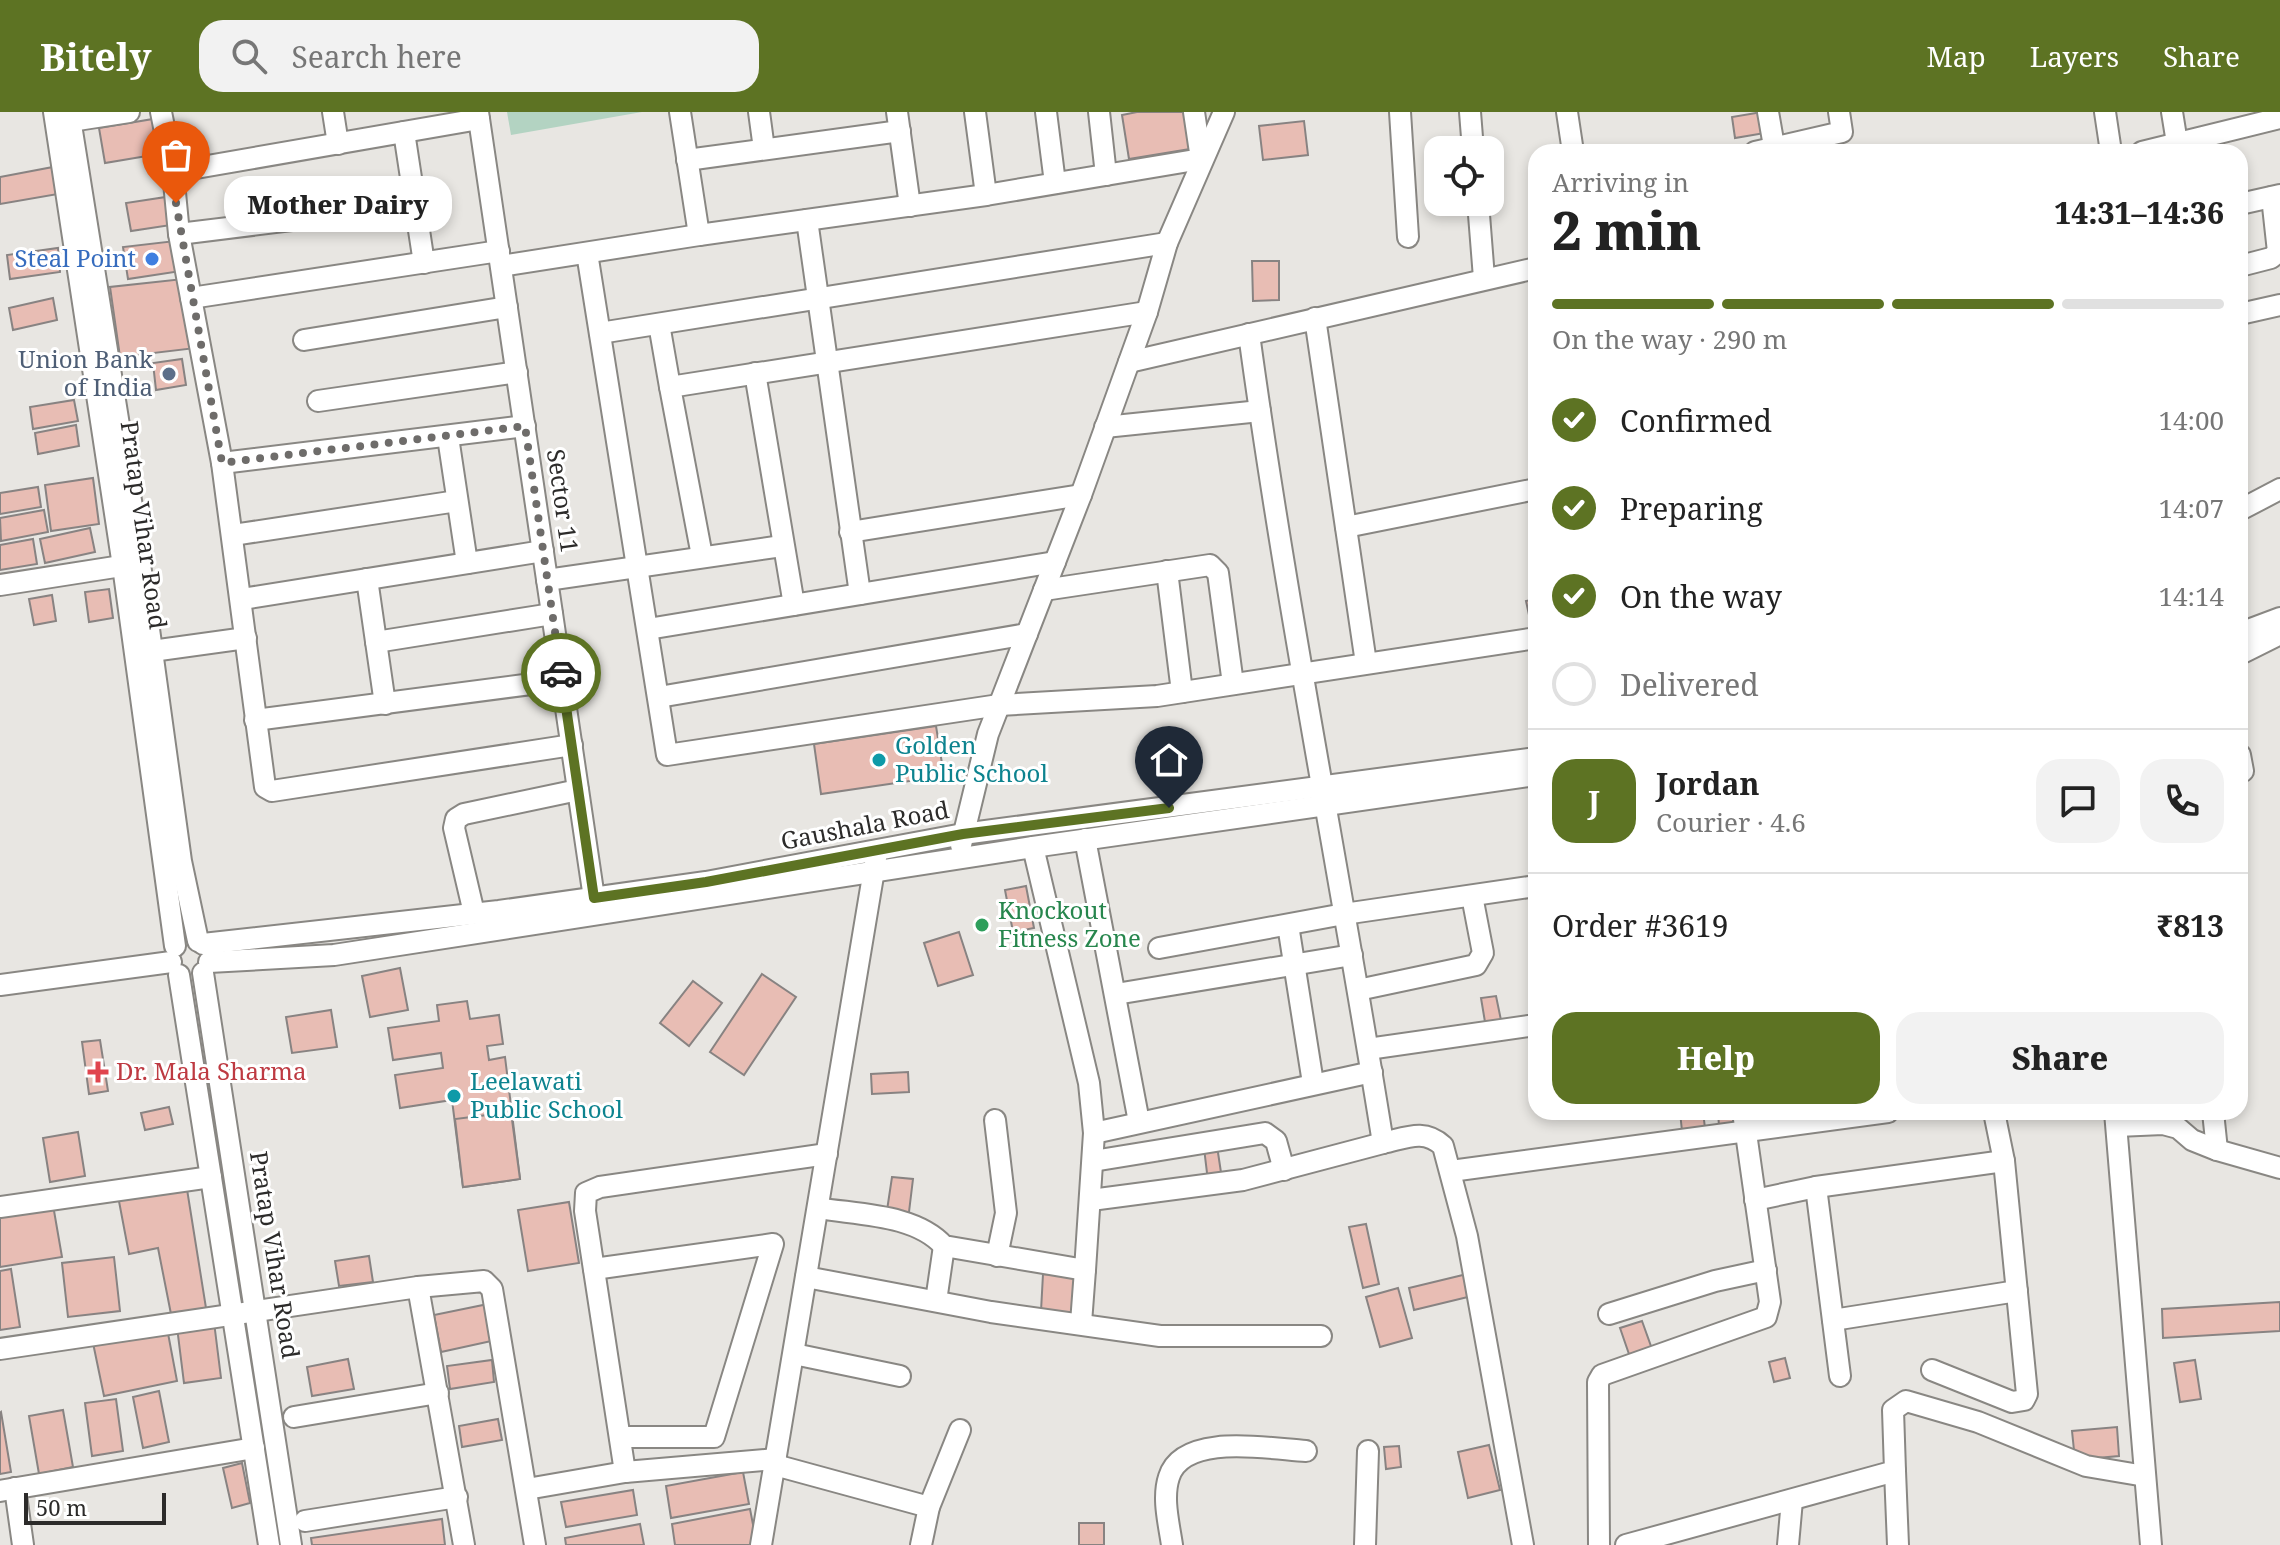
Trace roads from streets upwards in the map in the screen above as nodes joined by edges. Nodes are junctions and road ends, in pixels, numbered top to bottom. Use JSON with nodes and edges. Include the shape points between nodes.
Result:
{"nodes":[{"id":1,"x":129,"y":112,"type":"edge"},
{"id":2,"x":161,"y":112,"type":"edge"},
{"id":3,"x":333,"y":112,"type":"edge"},
{"id":4,"x":680,"y":112,"type":"edge"},
{"id":5,"x":759,"y":112,"type":"edge"},
{"id":6,"x":975,"y":112,"type":"edge"},
{"id":7,"x":1046,"y":112,"type":"edge"},
{"id":8,"x":1099,"y":112,"type":"edge"},
{"id":9,"x":1194,"y":112,"type":"edge"},
{"id":10,"x":1224,"y":112,"type":"edge"},
{"id":11,"x":1400,"y":112,"type":"edge"},
{"id":12,"x":1470,"y":112,"type":"edge"},
{"id":13,"x":1567,"y":112,"type":"edge"},
{"id":14,"x":1768,"y":112,"type":"edge"},
{"id":15,"x":1839,"y":112,"type":"edge"},
{"id":16,"x":2105,"y":112,"type":"edge"},
{"id":17,"x":2172,"y":112,"type":"edge"},
{"id":18,"x":479,"y":115,"type":"edge"},
{"id":19,"x":67,"y":117,"type":"edge"},
{"id":20,"x":2251,"y":118,"type":"edge"},
{"id":21,"x":2280,"y":118,"type":"edge"},
{"id":22,"x":899,"y":122,"type":"edge"},
{"id":23,"x":404,"y":132,"type":"junction"},
{"id":24,"x":1472,"y":136,"type":"edge"},
{"id":25,"x":2177,"y":143,"type":"junction"},
{"id":26,"x":338,"y":144,"type":"junction"},
{"id":27,"x":1572,"y":144,"type":"edge"},
{"id":28,"x":1768,"y":144,"type":"edge"},
{"id":29,"x":1795,"y":144,"type":"edge"},
{"id":30,"x":2110,"y":144,"type":"edge"},
{"id":31,"x":2173,"y":144,"type":"edge"},
{"id":32,"x":764,"y":149,"type":"junction"},
{"id":33,"x":1201,"y":159,"type":"junction"},
{"id":34,"x":687,"y":160,"type":"junction"},
{"id":35,"x":173,"y":172,"type":"junction"},
{"id":36,"x":1106,"y":175,"type":"junction"},
{"id":37,"x":1055,"y":183,"type":"junction"},
{"id":38,"x":986,"y":195,"type":"junction"},
{"id":39,"x":2276,"y":196,"type":"edge"},
{"id":40,"x":2248,"y":202,"type":"edge"},
{"id":41,"x":415,"y":205,"type":"junction"},
{"id":42,"x":910,"y":206,"type":"junction"},
{"id":43,"x":1479,"y":216,"type":"edge"},
{"id":44,"x":807,"y":220,"type":"junction"},
{"id":45,"x":179,"y":234,"type":"junction"},
{"id":46,"x":699,"y":235,"type":"junction"},
{"id":47,"x":1408,"y":237,"type":"dead end"},
{"id":48,"x":1167,"y":243,"type":"junction"},
{"id":49,"x":587,"y":253,"type":"junction"},
{"id":50,"x":2279,"y":258,"type":"edge"},
{"id":51,"x":500,"y":259,"type":"junction"},
{"id":52,"x":424,"y":263,"type":"junction"},
{"id":53,"x":2248,"y":264,"type":"edge"},
{"id":54,"x":1528,"y":270,"type":"edge"},
{"id":55,"x":1484,"y":278,"type":"junction"},
{"id":56,"x":191,"y":298,"type":"junction"},
{"id":57,"x":819,"y":298,"type":"junction"},
{"id":58,"x":2280,"y":305,"type":"edge"},
{"id":59,"x":507,"y":307,"type":"junction"},
{"id":60,"x":1147,"y":312,"type":"junction"},
{"id":61,"x":2248,"y":312,"type":"edge"},
{"id":62,"x":1315,"y":318,"type":"junction"},
{"id":63,"x":659,"y":324,"type":"junction"},
{"id":64,"x":600,"y":333,"type":"junction"},
{"id":65,"x":1249,"y":334,"type":"junction"},
{"id":66,"x":304,"y":340,"type":"dead end"},
{"id":67,"x":830,"y":361,"type":"junction"},
{"id":68,"x":1129,"y":362,"type":"junction"},
{"id":69,"x":517,"y":372,"type":"junction"},
{"id":70,"x":755,"y":373,"type":"junction"},
{"id":71,"x":670,"y":387,"type":"junction"},
{"id":72,"x":318,"y":401,"type":"dead end"},
{"id":73,"x":1260,"y":411,"type":"junction"},
{"id":74,"x":525,"y":426,"type":"junction"},
{"id":75,"x":1105,"y":427,"type":"junction"},
{"id":76,"x":448,"y":437,"type":"junction"},
{"id":77,"x":222,"y":463,"type":"junction"},
{"id":78,"x":2280,"y":489,"type":"edge"},
{"id":79,"x":1528,"y":491,"type":"edge"},
{"id":80,"x":1081,"y":495,"type":"junction"},
{"id":81,"x":457,"y":501,"type":"junction"},
{"id":82,"x":2248,"y":502,"type":"edge"},
{"id":83,"x":1346,"y":527,"type":"junction"},
{"id":84,"x":850,"y":532,"type":"junction"},
{"id":85,"x":233,"y":535,"type":"junction"},
{"id":86,"x":782,"y":546,"type":"junction"},
{"id":87,"x":543,"y":551,"type":"junction"},
{"id":88,"x":702,"y":556,"type":"junction"},
{"id":89,"x":1055,"y":562,"type":"junction"},
{"id":90,"x":467,"y":563,"type":"junction"},
{"id":91,"x":132,"y":565,"type":"junction"},
{"id":92,"x":638,"y":566,"type":"junction"},
{"id":93,"x":1167,"y":571,"type":"junction"},
{"id":94,"x":367,"y":579,"type":"junction"},
{"id":95,"x":547,"y":580,"type":"junction"},
{"id":96,"x":0,"y":585,"type":"edge"},
{"id":97,"x":1044,"y":590,"type":"junction"},
{"id":98,"x":860,"y":594,"type":"junction"},
{"id":99,"x":242,"y":599,"type":"junction"},
{"id":100,"x":794,"y":605,"type":"junction"},
{"id":101,"x":552,"y":614,"type":"junction"},
{"id":102,"x":2280,"y":618,"type":"edge"},
{"id":103,"x":648,"y":629,"type":"junction"},
{"id":104,"x":2248,"y":630,"type":"edge"},
{"id":105,"x":1027,"y":634,"type":"junction"},
{"id":106,"x":2280,"y":634,"type":"edge"},
{"id":107,"x":246,"y":638,"type":"junction"},
{"id":108,"x":1528,"y":639,"type":"edge"},
{"id":109,"x":376,"y":642,"type":"junction"},
{"id":110,"x":2248,"y":650,"type":"edge"},
{"id":111,"x":152,"y":651,"type":"junction"},
{"id":112,"x":1366,"y":663,"type":"junction"},
{"id":113,"x":1301,"y":674,"type":"junction"},
{"id":114,"x":560,"y":681,"type":"junction"},
{"id":115,"x":1233,"y":684,"type":"junction"},
{"id":116,"x":1182,"y":692,"type":"junction"},
{"id":117,"x":659,"y":697,"type":"junction"},
{"id":118,"x":385,"y":704,"type":"junction"},
{"id":119,"x":999,"y":705,"type":"junction"},
{"id":120,"x":255,"y":720,"type":"junction"},
{"id":121,"x":572,"y":745,"type":"junction"},
{"id":122,"x":1528,"y":759,"type":"edge"},
{"id":123,"x":1528,"y":776,"type":"edge"},
{"id":124,"x":578,"y":790,"type":"junction"},
{"id":125,"x":1326,"y":797,"type":"junction"},
{"id":126,"x":963,"y":834,"type":"junction"},
{"id":127,"x":1085,"y":839,"type":"junction"},
{"id":128,"x":1033,"y":847,"type":"junction"},
{"id":129,"x":958,"y":858,"type":"junction"},
{"id":130,"x":876,"y":860,"type":"junction"},
{"id":131,"x":1528,"y":887,"type":"edge"},
{"id":132,"x":1472,"y":896,"type":"junction"},
{"id":133,"x":594,"y":898,"type":"junction"},
{"id":134,"x":474,"y":913,"type":"junction"},
{"id":135,"x":1344,"y":914,"type":"junction"},
{"id":136,"x":1288,"y":925,"type":"junction"},
{"id":137,"x":1159,"y":948,"type":"dead end"},
{"id":138,"x":203,"y":955,"type":"junction"},
{"id":139,"x":1352,"y":955,"type":"junction"},
{"id":140,"x":175,"y":961,"type":"junction"},
{"id":141,"x":1293,"y":965,"type":"junction"},
{"id":142,"x":0,"y":985,"type":"edge"},
{"id":143,"x":1358,"y":990,"type":"junction"},
{"id":144,"x":1116,"y":994,"type":"junction"},
{"id":145,"x":1528,"y":1026,"type":"edge"},
{"id":146,"x":1368,"y":1049,"type":"junction"},
{"id":147,"x":1372,"y":1072,"type":"junction"},
{"id":148,"x":1313,"y":1083,"type":"junction"},
{"id":149,"x":995,"y":1120,"type":"dead end"},
{"id":150,"x":1996,"y":1120,"type":"edge"},
{"id":151,"x":2116,"y":1120,"type":"edge"},
{"id":152,"x":2125,"y":1120,"type":"edge"},
{"id":153,"x":2214,"y":1120,"type":"edge"},
{"id":154,"x":1744,"y":1121,"type":"edge"},
{"id":155,"x":1139,"y":1122,"type":"junction"},
{"id":156,"x":1094,"y":1133,"type":"junction"},
{"id":157,"x":1383,"y":1143,"type":"junction"},
{"id":158,"x":2217,"y":1150,"type":"junction"},
{"id":159,"x":827,"y":1154,"type":"junction"},
{"id":160,"x":1093,"y":1161,"type":"junction"},
{"id":161,"x":2004,"y":1161,"type":"junction"},
{"id":162,"x":2280,"y":1168,"type":"edge"},
{"id":163,"x":1284,"y":1170,"type":"junction"},
{"id":164,"x":1451,"y":1171,"type":"junction"},
{"id":165,"x":211,"y":1177,"type":"junction"},
{"id":166,"x":1816,"y":1187,"type":"junction"},
{"id":167,"x":1091,"y":1200,"type":"junction"},
{"id":168,"x":1755,"y":1200,"type":"junction"},
{"id":169,"x":0,"y":1207,"type":"edge"},
{"id":170,"x":818,"y":1208,"type":"junction"},
{"id":171,"x":944,"y":1246,"type":"junction"},
{"id":172,"x":997,"y":1256,"type":"junction"},
{"id":173,"x":594,"y":1269,"type":"junction"},
{"id":174,"x":1085,"y":1270,"type":"junction"},
{"id":175,"x":1766,"y":1270,"type":"junction"},
{"id":176,"x":806,"y":1277,"type":"junction"},
{"id":177,"x":418,"y":1287,"type":"junction"},
{"id":178,"x":2017,"y":1291,"type":"junction"},
{"id":179,"x":936,"y":1301,"type":"junction"},
{"id":180,"x":257,"y":1311,"type":"junction"},
{"id":181,"x":232,"y":1314,"type":"junction"},
{"id":182,"x":1609,"y":1314,"type":"dead end"},
{"id":183,"x":1833,"y":1320,"type":"junction"},
{"id":184,"x":1081,"y":1323,"type":"junction"},
{"id":185,"x":1321,"y":1336,"type":"dead end"},
{"id":186,"x":0,"y":1349,"type":"edge"},
{"id":187,"x":794,"y":1354,"type":"junction"},
{"id":188,"x":1932,"y":1370,"type":"dead end"},
{"id":189,"x":900,"y":1376,"type":"dead end"},
{"id":190,"x":1840,"y":1376,"type":"dead end"},
{"id":191,"x":438,"y":1393,"type":"junction"},
{"id":192,"x":294,"y":1417,"type":"dead end"},
{"id":193,"x":960,"y":1430,"type":"dead end"},
{"id":194,"x":620,"y":1437,"type":"junction"},
{"id":195,"x":254,"y":1448,"type":"junction"},
{"id":196,"x":1306,"y":1451,"type":"dead end"},
{"id":197,"x":1368,"y":1451,"type":"dead end"},
{"id":198,"x":776,"y":1462,"type":"junction"},
{"id":199,"x":1895,"y":1471,"type":"junction"},
{"id":200,"x":625,"y":1472,"type":"junction"},
{"id":201,"x":2145,"y":1476,"type":"junction"},
{"id":202,"x":527,"y":1489,"type":"junction"},
{"id":203,"x":8,"y":1490,"type":"edge"},
{"id":204,"x":457,"y":1497,"type":"junction"},
{"id":205,"x":1792,"y":1500,"type":"junction"},
{"id":206,"x":929,"y":1507,"type":"junction"},
{"id":207,"x":305,"y":1521,"type":"dead end"},
{"id":208,"x":23,"y":1545,"type":"edge"},
{"id":209,"x":269,"y":1545,"type":"edge"},
{"id":210,"x":291,"y":1545,"type":"edge"},
{"id":211,"x":464,"y":1545,"type":"edge"},
{"id":212,"x":535,"y":1545,"type":"edge"},
{"id":213,"x":761,"y":1545,"type":"edge"},
{"id":214,"x":921,"y":1545,"type":"edge"},
{"id":215,"x":1172,"y":1545,"type":"edge"},
{"id":216,"x":1365,"y":1545,"type":"edge"},
{"id":217,"x":1523,"y":1545,"type":"edge"},
{"id":218,"x":1599,"y":1545,"type":"edge"},
{"id":219,"x":1626,"y":1545,"type":"edge"},
{"id":220,"x":1788,"y":1545,"type":"edge"},
{"id":221,"x":1898,"y":1545,"type":"edge"},
{"id":222,"x":2151,"y":1545,"type":"edge"}],
"edges":[{"from":1,"to":19,"type":"street"},
{"from":2,"to":35,"type":"street"},
{"from":3,"to":26,"type":"street"},
{"from":4,"to":34,"type":"street"},
{"from":5,"to":32,"type":"street"},
{"from":6,"to":38,"type":"street"},
{"from":7,"to":37,"type":"street"},
{"from":8,"to":36,"type":"street"},
{"from":9,"to":33,"type":"street"},
{"from":10,"to":33,"type":"street"},
{"from":11,"to":47,"type":"street"},
{"from":12,"to":24,"type":"street"},
{"from":13,"to":27,"type":"street"},
{"from":14,"to":28,"type":"street"},
{"from":15,"to":29,"type":"street","via":[[1842,132]]},
{"from":16,"to":30,"type":"street"},
{"from":17,"to":25,"type":"street"},
{"from":18,"to":23,"type":"street"},
{"from":18,"to":51,"type":"street","name":"Sector 11"},
{"from":19,"to":91,"type":"street","name":"Pratap Vihar Road"},
{"from":20,"to":21,"type":"street"},
{"from":20,"to":25,"type":"street"},
{"from":22,"to":32,"type":"street"},
{"from":22,"to":42,"type":"street"},
{"from":23,"to":26,"type":"street"},
{"from":23,"to":41,"type":"street"},
{"from":25,"to":31,"type":"street"},
{"from":26,"to":35,"type":"street"},
{"from":32,"to":34,"type":"street"},
{"from":33,"to":36,"type":"street"},
{"from":33,"to":48,"type":"street"},
{"from":34,"to":46,"type":"street"},
{"from":35,"to":45,"type":"street"},
{"from":36,"to":37,"type":"street"},
{"from":37,"to":38,"type":"street"},
{"from":38,"to":42,"type":"street"},
{"from":39,"to":40,"type":"street"},
{"from":39,"to":50,"type":"street"},
{"from":41,"to":45,"type":"street"},
{"from":41,"to":52,"type":"street"},
{"from":42,"to":44,"type":"street"},
{"from":43,"to":55,"type":"street"},
{"from":44,"to":46,"type":"street"},
{"from":44,"to":57,"type":"street"},
{"from":45,"to":56,"type":"street"},
{"from":46,"to":49,"type":"street"},
{"from":48,"to":57,"type":"street"},
{"from":48,"to":60,"type":"street"},
{"from":49,"to":51,"type":"street"},
{"from":49,"to":64,"type":"street"},
{"from":50,"to":53,"type":"street"},
{"from":51,"to":52,"type":"street"},
{"from":51,"to":59,"type":"street","name":"Sector 11"},
{"from":52,"to":56,"type":"street"},
{"from":54,"to":55,"type":"street"},
{"from":55,"to":62,"type":"street"},
{"from":56,"to":77,"type":"street"},
{"from":57,"to":63,"type":"street"},
{"from":57,"to":67,"type":"street"},
{"from":58,"to":61,"type":"street"},
{"from":59,"to":66,"type":"street"},
{"from":59,"to":69,"type":"street","name":"Sector 11"},
{"from":60,"to":67,"type":"street"},
{"from":60,"to":68,"type":"street"},
{"from":62,"to":65,"type":"street"},
{"from":62,"to":83,"type":"street"},
{"from":63,"to":64,"type":"street"},
{"from":63,"to":71,"type":"street"},
{"from":64,"to":92,"type":"street"},
{"from":65,"to":68,"type":"street"},
{"from":65,"to":73,"type":"street"},
{"from":67,"to":70,"type":"street"},
{"from":67,"to":84,"type":"street"},
{"from":68,"to":75,"type":"street"},
{"from":69,"to":72,"type":"street"},
{"from":69,"to":74,"type":"street","name":"Sector 11"},
{"from":70,"to":71,"type":"street"},
{"from":70,"to":86,"type":"street"},
{"from":71,"to":88,"type":"street"},
{"from":73,"to":75,"type":"street"},
{"from":73,"to":113,"type":"street"},
{"from":74,"to":76,"type":"street"},
{"from":74,"to":87,"type":"street","name":"Sector 11"},
{"from":75,"to":80,"type":"street"},
{"from":76,"to":77,"type":"street"},
{"from":76,"to":81,"type":"street"},
{"from":77,"to":85,"type":"street"},
{"from":78,"to":82,"type":"street"},
{"from":79,"to":83,"type":"street"},
{"from":80,"to":84,"type":"street"},
{"from":80,"to":89,"type":"street"},
{"from":81,"to":85,"type":"street"},
{"from":81,"to":90,"type":"street"},
{"from":83,"to":112,"type":"street"},
{"from":84,"to":98,"type":"street"},
{"from":85,"to":99,"type":"street"},
{"from":86,"to":88,"type":"street"},
{"from":86,"to":100,"type":"street"},
{"from":87,"to":90,"type":"street"},
{"from":87,"to":95,"type":"street","name":"Sector 11"},
{"from":88,"to":92,"type":"street"},
{"from":89,"to":97,"type":"street"},
{"from":89,"to":98,"type":"street"},
{"from":90,"to":94,"type":"street"},
{"from":91,"to":96,"type":"street"},
{"from":91,"to":111,"type":"street","name":"Pratap Vihar Road"},
{"from":91,"to":140,"type":"street","name":"Pratap Vihar Road"},
{"from":92,"to":95,"type":"street"},
{"from":92,"to":103,"type":"street"},
{"from":93,"to":97,"type":"street"},
{"from":93,"to":115,"type":"street","via":[[1210,565],[1218,573]]},
{"from":93,"to":116,"type":"street"},
{"from":94,"to":99,"type":"street"},
{"from":94,"to":109,"type":"street"},
{"from":95,"to":101,"type":"street","name":"Sector 11"},
{"from":97,"to":105,"type":"street"},
{"from":98,"to":100,"type":"street"},
{"from":99,"to":107,"type":"street"},
{"from":100,"to":103,"type":"street"},
{"from":101,"to":109,"type":"street"},
{"from":101,"to":114,"type":"street","name":"Sector 11"},
{"from":102,"to":104,"type":"street"},
{"from":103,"to":117,"type":"street"},
{"from":105,"to":117,"type":"street"},
{"from":105,"to":119,"type":"street"},
{"from":106,"to":110,"type":"street"},
{"from":107,"to":111,"type":"street"},
{"from":107,"to":120,"type":"street"},
{"from":108,"to":112,"type":"street"},
{"from":109,"to":118,"type":"street"},
{"from":111,"to":138,"type":"street","name":"Pratap Vihar Road","via":[[181,861]]},
{"from":112,"to":113,"type":"street"},
{"from":113,"to":115,"type":"street"},
{"from":113,"to":125,"type":"street"},
{"from":114,"to":118,"type":"street"},
{"from":114,"to":121,"type":"street","name":"Sector 11"},
{"from":115,"to":116,"type":"street"},
{"from":116,"to":119,"type":"street"},
{"from":117,"to":119,"type":"street","via":[[664,749],[673,756]]},
{"from":118,"to":120,"type":"street"},
{"from":119,"to":126,"type":"street"},
{"from":120,"to":121,"type":"street","via":[[263,781],[272,791]]},
{"from":121,"to":124,"type":"street","name":"Sector 11"},
{"from":122,"to":125,"type":"street","name":"Gaushala Road"},
{"from":123,"to":125,"type":"street","name":"Gaushala Road"},
{"from":124,"to":133,"type":"street","name":"Sector 11"},
{"from":124,"to":134,"type":"street","via":[[456,819]]},
{"from":125,"to":126,"type":"street","name":"Gaushala Road"},
{"from":125,"to":127,"type":"street","name":"Gaushala Road"},
{"from":125,"to":135,"type":"street"},
{"from":126,"to":129,"type":"street"},
{"from":126,"to":130,"type":"street","name":"Gaushala Road"},
{"from":127,"to":128,"type":"street","name":"Gaushala Road"},
{"from":127,"to":144,"type":"street"},
{"from":128,"to":129,"type":"street","name":"Gaushala Road"},
{"from":128,"to":156,"type":"street","via":[[1089,1083]]},
{"from":129,"to":130,"type":"street","name":"Gaushala Road"},
{"from":130,"to":133,"type":"street","name":"Gaushala Road"},
{"from":130,"to":138,"type":"street","name":"Gaushala Road","via":[[334,955]]},
{"from":130,"to":159,"type":"street"},
{"from":131,"to":132,"type":"street"},
{"from":132,"to":135,"type":"street"},
{"from":132,"to":143,"type":"street","via":[[1481,960],[1476,965]]},
{"from":133,"to":134,"type":"street","name":"Gaushala Road"},
{"from":134,"to":138,"type":"street","name":"Gaushala Road"},
{"from":135,"to":136,"type":"street"},
{"from":135,"to":139,"type":"street"},
{"from":136,"to":137,"type":"street"},
{"from":136,"to":141,"type":"street"},
{"from":138,"to":140,"type":"street","via":[[185,940]]},
{"from":138,"to":140,"type":"street","via":[[192,978]]},
{"from":138,"to":180,"type":"street","name":"Pratap Vihar Road"},
{"from":139,"to":141,"type":"street"},
{"from":139,"to":143,"type":"street"},
{"from":140,"to":142,"type":"street"},
{"from":140,"to":165,"type":"street","name":"Pratap Vihar Road"},
{"from":141,"to":144,"type":"street"},
{"from":141,"to":148,"type":"street"},
{"from":143,"to":146,"type":"street"},
{"from":144,"to":155,"type":"street"},
{"from":145,"to":146,"type":"street"},
{"from":146,"to":147,"type":"street"},
{"from":147,"to":148,"type":"street"},
{"from":147,"to":157,"type":"street"},
{"from":148,"to":155,"type":"street"},
{"from":149,"to":172,"type":"street","via":[[1006,1213]]},
{"from":150,"to":161,"type":"street"},
{"from":151,"to":201,"type":"street"},
{"from":152,"to":158,"type":"street","via":[[2178,1128]]},
{"from":153,"to":158,"type":"street"},
{"from":154,"to":164,"type":"street"},
{"from":154,"to":168,"type":"street"},
{"from":155,"to":156,"type":"street"},
{"from":156,"to":160,"type":"street"},
{"from":157,"to":163,"type":"street"},
{"from":157,"to":164,"type":"street","via":[[1420,1134],[1434,1137],[1443,1146]]},
{"from":158,"to":162,"type":"street"},
{"from":159,"to":170,"type":"street"},
{"from":159,"to":173,"type":"street","via":[[589,1190],[584,1202]]},
{"from":160,"to":163,"type":"street","via":[[1265,1133],[1276,1141]]},
{"from":160,"to":167,"type":"street"},
{"from":161,"to":166,"type":"street"},
{"from":161,"to":178,"type":"street"},
{"from":163,"to":167,"type":"street"},
{"from":164,"to":217,"type":"street"},
{"from":165,"to":169,"type":"street"},
{"from":165,"to":181,"type":"street","name":"Pratap Vihar Road"},
{"from":166,"to":168,"type":"street"},
{"from":166,"to":183,"type":"street"},
{"from":167,"to":174,"type":"street"},
{"from":168,"to":175,"type":"street"},
{"from":170,"to":171,"type":"street","via":[[912,1224]]},
{"from":170,"to":176,"type":"street"},
{"from":171,"to":172,"type":"street"},
{"from":171,"to":179,"type":"street"},
{"from":172,"to":174,"type":"street"},
{"from":173,"to":194,"type":"street"},
{"from":173,"to":194,"type":"street","via":[[773,1244],[714,1437]]},
{"from":174,"to":184,"type":"street"},
{"from":175,"to":182,"type":"street"},
{"from":175,"to":218,"type":"street","via":[[1766,1317],[1602,1375]]},
{"from":176,"to":179,"type":"street"},
{"from":176,"to":187,"type":"street"},
{"from":177,"to":180,"type":"street"},
{"from":177,"to":191,"type":"street"},
{"from":177,"to":202,"type":"street","via":[[478,1280],[492,1289]]},
{"from":178,"to":183,"type":"street"},
{"from":178,"to":188,"type":"street","via":[[2024,1400],[2012,1402]]},
{"from":179,"to":184,"type":"street"},
{"from":180,"to":181,"type":"street"},
{"from":180,"to":210,"type":"street","name":"Pratap Vihar Road"},
{"from":181,"to":186,"type":"street"},
{"from":181,"to":195,"type":"street","name":"Pratap Vihar Road"},
{"from":183,"to":190,"type":"street"},
{"from":184,"to":185,"type":"street","via":[[1160,1336]]},
{"from":187,"to":189,"type":"street"},
{"from":187,"to":198,"type":"street"},
{"from":191,"to":192,"type":"street"},
{"from":191,"to":204,"type":"street"},
{"from":193,"to":206,"type":"street"},
{"from":194,"to":200,"type":"street"},
{"from":195,"to":203,"type":"street"},
{"from":195,"to":209,"type":"street","name":"Pratap Vihar Road"},
{"from":196,"to":215,"type":"street","via":[[1221,1446],[1182,1458],[1169,1474],[1166,1494]]},
{"from":197,"to":216,"type":"street"},
{"from":198,"to":200,"type":"street"},
{"from":198,"to":206,"type":"street"},
{"from":198,"to":213,"type":"street"},
{"from":199,"to":201,"type":"street","via":[[1893,1410],[1906,1401],[1978,1422],[2086,1466]]},
{"from":199,"to":205,"type":"street"},
{"from":199,"to":221,"type":"street"},
{"from":200,"to":202,"type":"street"},
{"from":201,"to":222,"type":"street"},
{"from":202,"to":212,"type":"street"},
{"from":203,"to":208,"type":"street"},
{"from":204,"to":207,"type":"street"},
{"from":204,"to":211,"type":"street"},
{"from":205,"to":219,"type":"street"},
{"from":205,"to":220,"type":"street"},
{"from":206,"to":214,"type":"street"}]}
